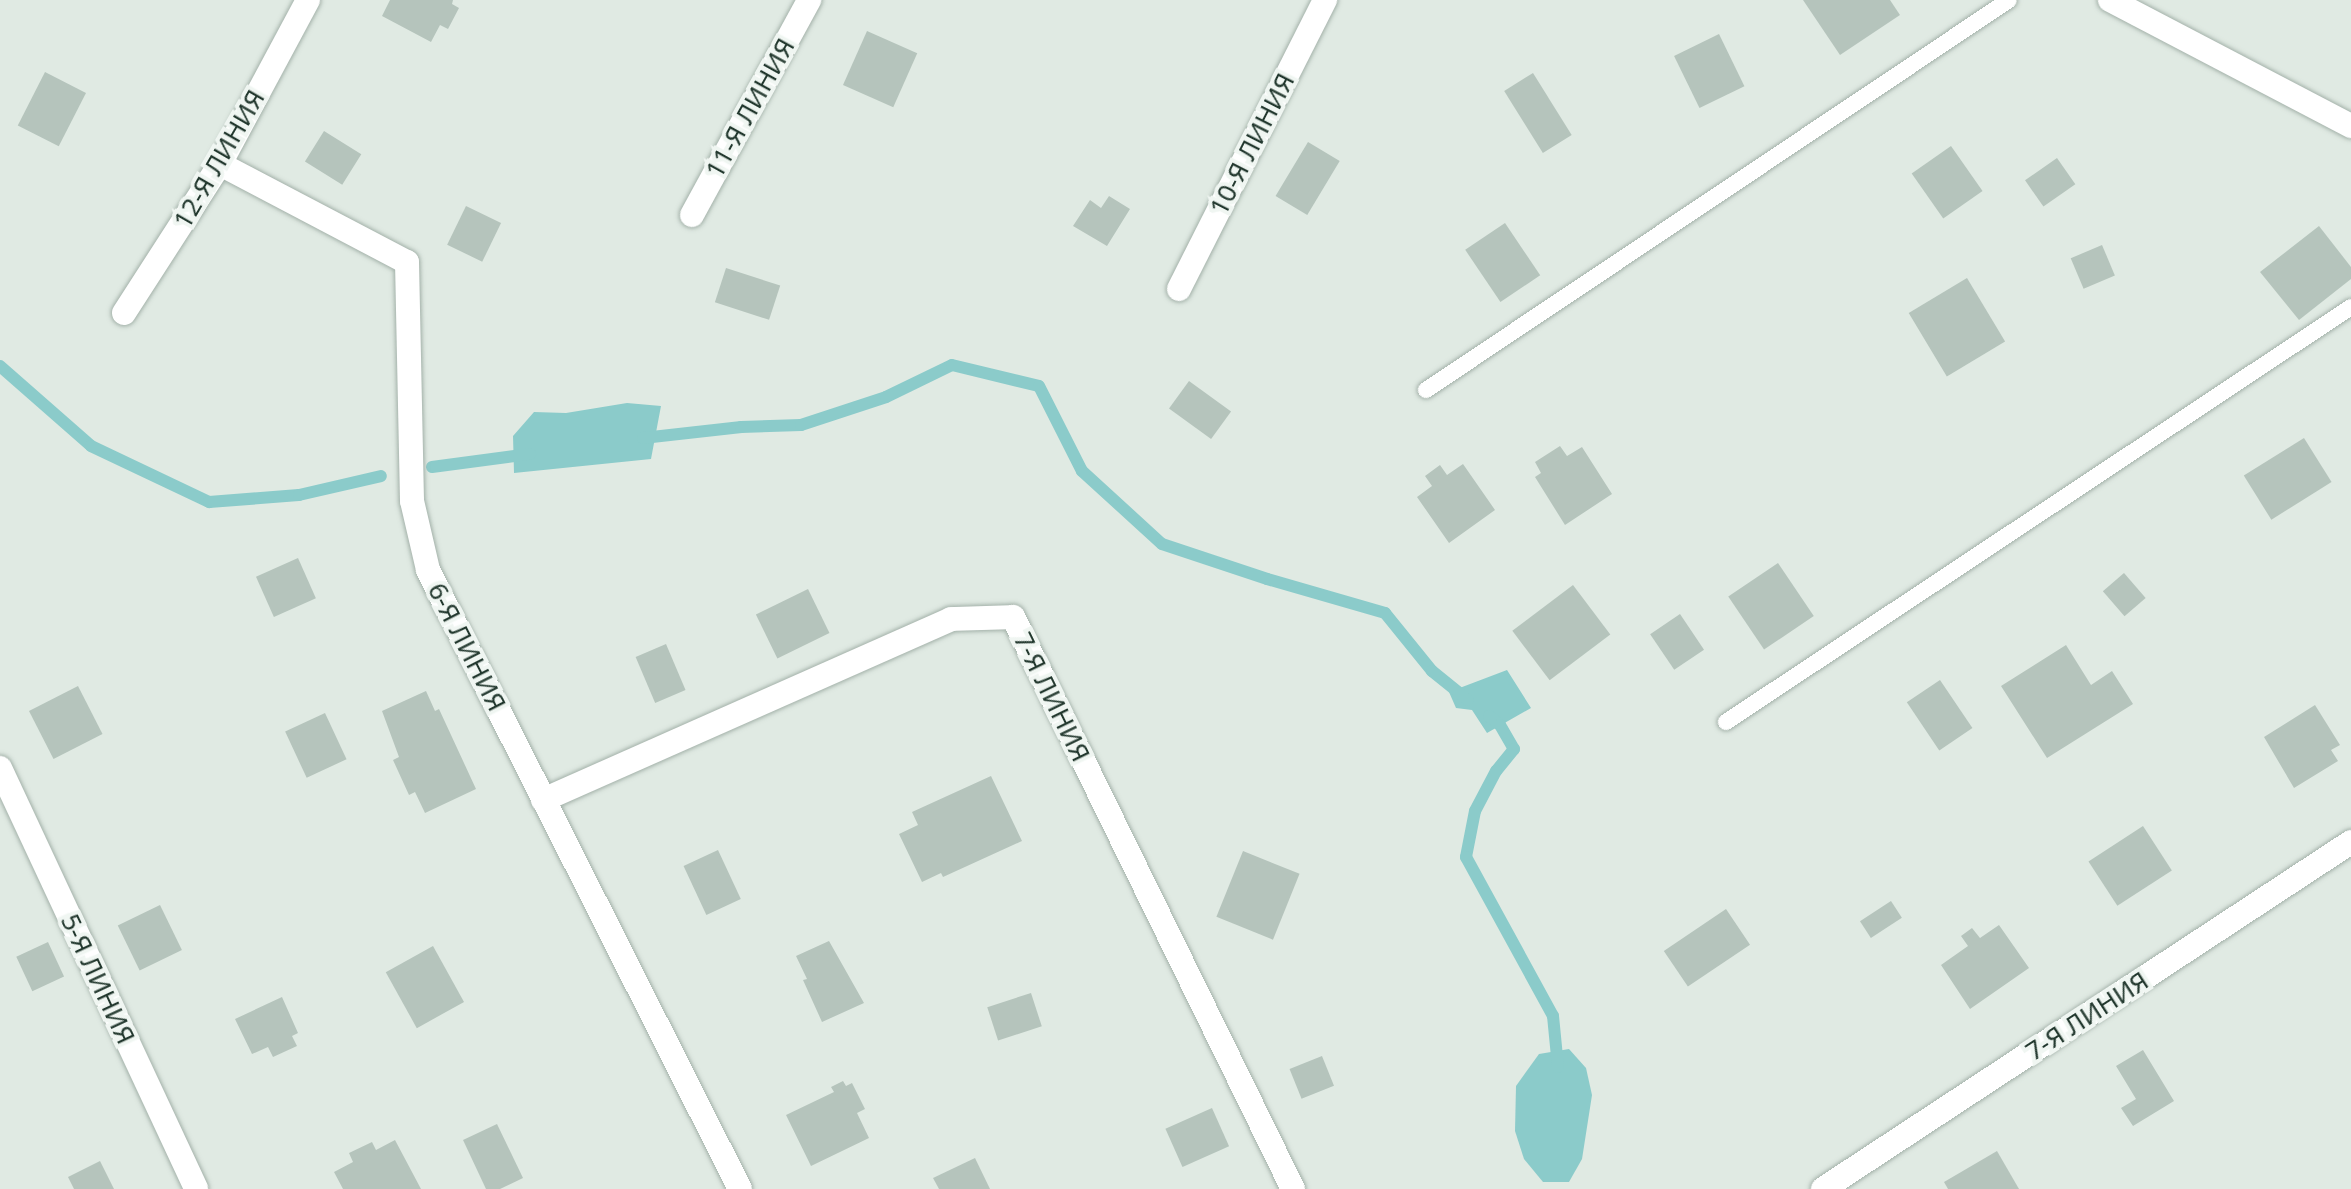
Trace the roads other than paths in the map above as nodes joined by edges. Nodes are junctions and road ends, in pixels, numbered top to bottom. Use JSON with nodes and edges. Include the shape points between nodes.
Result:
{"nodes":[{"id":1,"x":308,"y":0,"type":"edge"},
{"id":2,"x":809,"y":0,"type":"edge"},
{"id":3,"x":1325,"y":0,"type":"edge"},
{"id":4,"x":2009,"y":0,"type":"edge"},
{"id":5,"x":2110,"y":0,"type":"edge"},
{"id":6,"x":2351,"y":126,"type":"edge"},
{"id":7,"x":220,"y":164,"type":"junction"},
{"id":8,"x":692,"y":215,"type":"dead end"},
{"id":9,"x":1179,"y":289,"type":"dead end"},
{"id":10,"x":2351,"y":307,"type":"edge"},
{"id":11,"x":124,"y":313,"type":"dead end"},
{"id":12,"x":1426,"y":390,"type":"dead end"},
{"id":13,"x":1726,"y":722,"type":"dead end"},
{"id":14,"x":0,"y":768,"type":"edge"},
{"id":15,"x":543,"y":800,"type":"junction"},
{"id":16,"x":2351,"y":842,"type":"edge"},
{"id":17,"x":196,"y":1189,"type":"edge"},
{"id":18,"x":740,"y":1189,"type":"edge"},
{"id":19,"x":1293,"y":1189,"type":"edge"},
{"id":20,"x":1823,"y":1189,"type":"edge"}],
"edges":[{"from":1,"to":7,"type":"street","name":"12-Я ЛИНИЯ"},
{"from":2,"to":8,"type":"street","name":"11-Я ЛИНИЯ"},
{"from":3,"to":9,"type":"street","name":"10-Я ЛИНИЯ"},
{"from":4,"to":12,"type":"lane"},
{"from":5,"to":6,"type":"street"},
{"from":7,"to":11,"type":"street","name":"12-Я ЛИНИЯ"},
{"from":7,"to":15,"type":"street","name":"6-Я ЛИНИЯ","via":[[407,262],[412,501],[428,570]]},
{"from":10,"to":13,"type":"lane"},
{"from":14,"to":17,"type":"street","name":"5-Я ЛИНИЯ"},
{"from":15,"to":18,"type":"street","name":"6-Я ЛИНИЯ"},
{"from":15,"to":19,"type":"street","name":"7-Я ЛИНИЯ","via":[[951,619],[1013,617]]},
{"from":16,"to":20,"type":"street","name":"7-Я ЛИНИЯ"}]}
